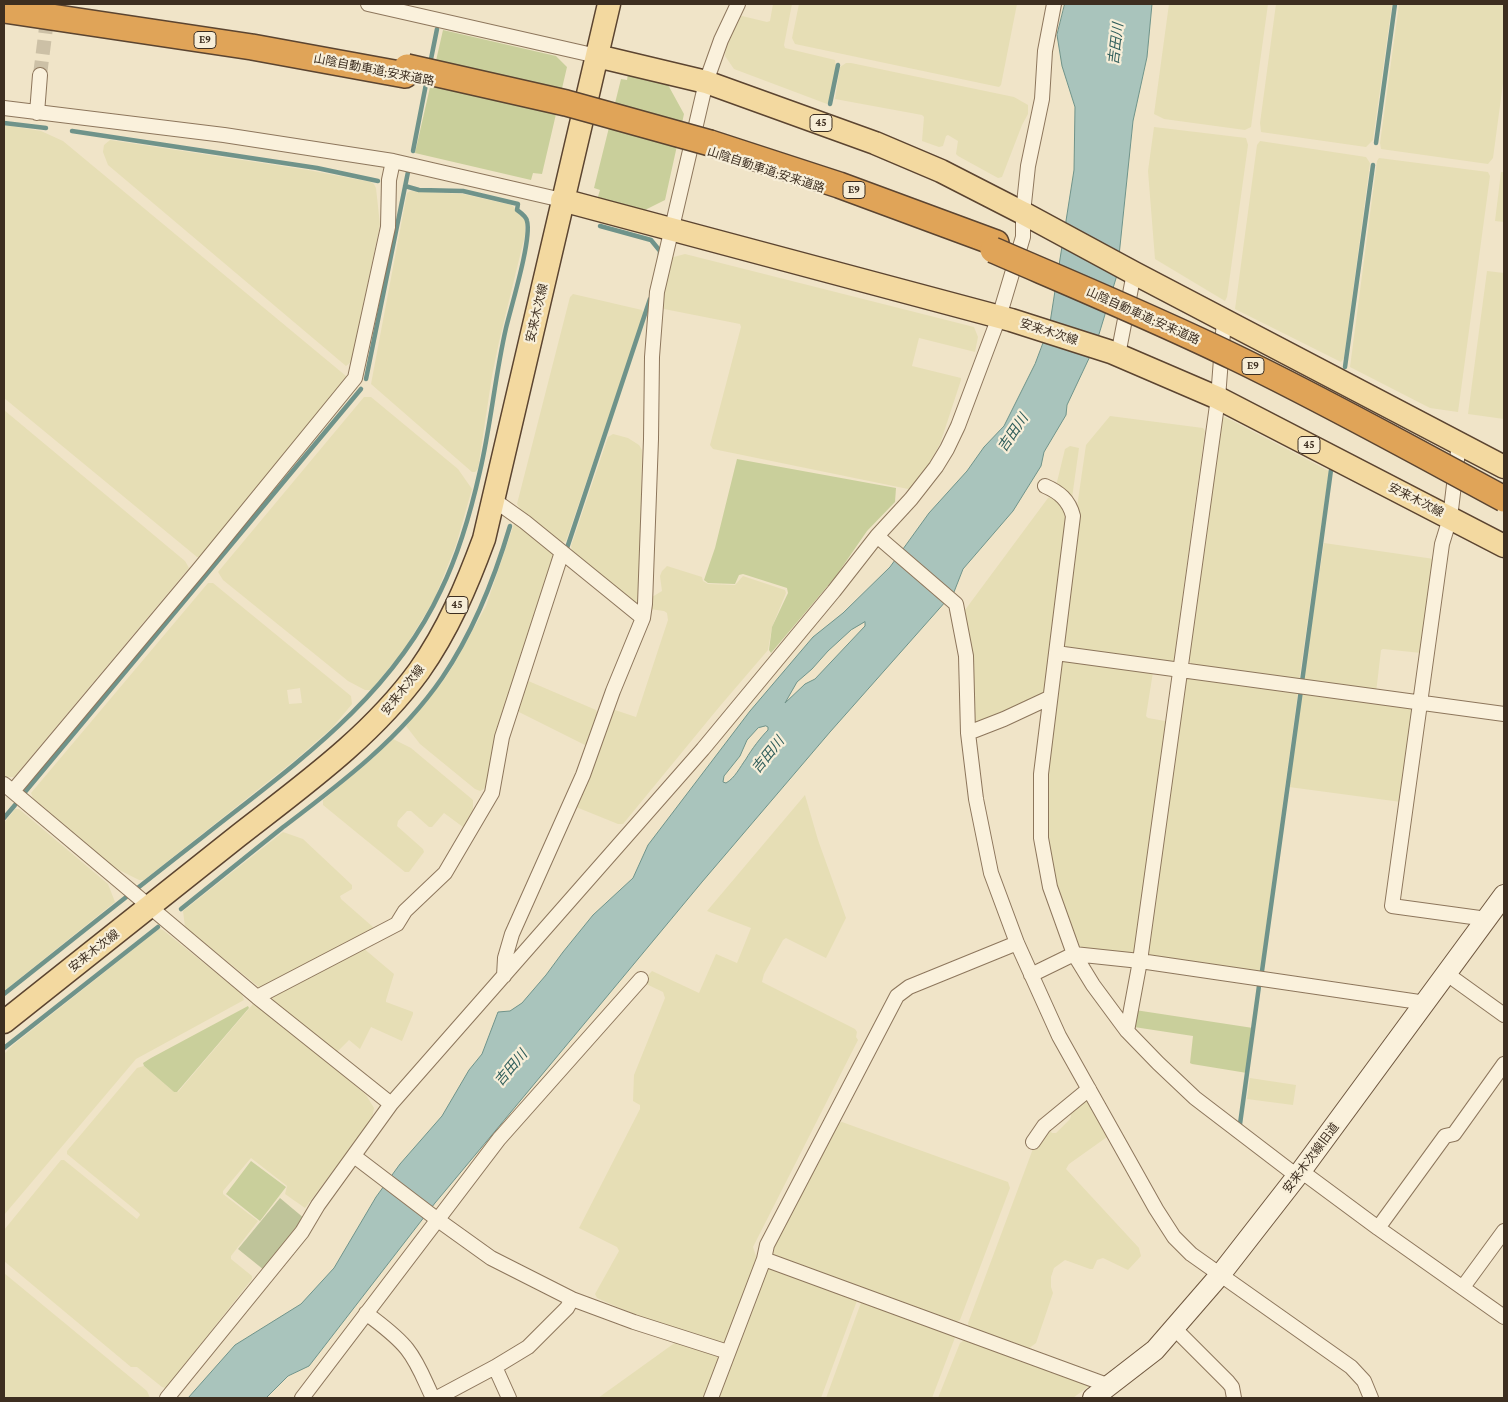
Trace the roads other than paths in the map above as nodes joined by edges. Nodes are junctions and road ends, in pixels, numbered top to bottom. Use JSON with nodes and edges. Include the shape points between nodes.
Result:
{"nodes":[{"id":1,"x":23,"y":4,"type":"edge"},
{"id":2,"x":368,"y":4,"type":"edge"},
{"id":3,"x":609,"y":4,"type":"edge"},
{"id":4,"x":738,"y":4,"type":"edge"},
{"id":5,"x":1054,"y":4,"type":"edge"},
{"id":6,"x":4,"y":10,"type":"edge"},
{"id":7,"x":597,"y":56,"type":"junction"},
{"id":8,"x":406,"y":71,"type":"junction"},
{"id":9,"x":40,"y":75,"type":"tunnel mouth"},
{"id":10,"x":706,"y":82,"type":"junction"},
{"id":11,"x":4,"y":108,"type":"edge"},
{"id":12,"x":37,"y":113,"type":"junction"},
{"id":13,"x":393,"y":161,"type":"junction"},
{"id":14,"x":562,"y":200,"type":"junction"},
{"id":15,"x":1028,"y":216,"type":"junction"},
{"id":16,"x":671,"y":229,"type":"junction"},
{"id":17,"x":995,"y":247,"type":"junction"},
{"id":18,"x":1132,"y":272,"type":"junction"},
{"id":19,"x":1005,"y":318,"type":"junction"},
{"id":20,"x":1224,"y":320,"type":"junction"},
{"id":21,"x":1115,"y":353,"type":"junction"},
{"id":22,"x":1218,"y":398,"type":"junction"},
{"id":23,"x":1459,"y":443,"type":"junction"},
{"id":24,"x":1504,"y":467,"type":"edge"},
{"id":25,"x":1045,"y":486,"type":"dead end"},
{"id":26,"x":1504,"y":489,"type":"edge"},
{"id":27,"x":1504,"y":499,"type":"edge"},
{"id":28,"x":494,"y":500,"type":"junction"},
{"id":29,"x":1450,"y":518,"type":"junction"},
{"id":30,"x":879,"y":538,"type":"junction"},
{"id":31,"x":1504,"y":546,"type":"edge"},
{"id":32,"x":562,"y":552,"type":"junction"},
{"id":33,"x":643,"y":618,"type":"junction"},
{"id":34,"x":1056,"y":653,"type":"junction"},
{"id":35,"x":1180,"y":669,"type":"junction"},
{"id":36,"x":1049,"y":698,"type":"junction"},
{"id":37,"x":1421,"y":702,"type":"junction"},
{"id":38,"x":1504,"y":714,"type":"edge"},
{"id":39,"x":968,"y":733,"type":"junction"},
{"id":40,"x":8,"y":788,"type":"edge"},
{"id":41,"x":1504,"y":895,"type":"edge"},
{"id":42,"x":149,"y":907,"type":"junction"},
{"id":43,"x":1487,"y":919,"type":"junction"},
{"id":44,"x":1017,"y":943,"type":"junction"},
{"id":45,"x":1074,"y":954,"type":"junction"},
{"id":46,"x":1140,"y":961,"type":"junction"},
{"id":47,"x":1031,"y":974,"type":"junction"},
{"id":48,"x":1447,"y":974,"type":"junction"},
{"id":49,"x":504,"y":976,"type":"junction"},
{"id":50,"x":641,"y":979,"type":"dead end"},
{"id":51,"x":257,"y":998,"type":"junction"},
{"id":52,"x":1426,"y":1003,"type":"junction"},
{"id":53,"x":1504,"y":1016,"type":"edge"},
{"id":54,"x":4,"y":1022,"type":"edge"},
{"id":55,"x":1127,"y":1031,"type":"junction"},
{"id":56,"x":1504,"y":1064,"type":"edge"},
{"id":57,"x":1089,"y":1090,"type":"junction"},
{"id":58,"x":391,"y":1104,"type":"junction"},
{"id":59,"x":1033,"y":1142,"type":"dead end"},
{"id":60,"x":357,"y":1158,"type":"junction"},
{"id":61,"x":1299,"y":1174,"type":"junction"},
{"id":62,"x":436,"y":1219,"type":"junction"},
{"id":63,"x":1378,"y":1228,"type":"junction"},
{"id":64,"x":1504,"y":1231,"type":"edge"},
{"id":65,"x":764,"y":1259,"type":"junction"},
{"id":66,"x":1220,"y":1275,"type":"junction"},
{"id":67,"x":1463,"y":1287,"type":"junction"},
{"id":68,"x":572,"y":1299,"type":"junction"},
{"id":69,"x":366,"y":1312,"type":"junction"},
{"id":70,"x":1504,"y":1317,"type":"edge"},
{"id":71,"x":1175,"y":1329,"type":"junction"},
{"id":72,"x":728,"y":1352,"type":"junction"},
{"id":73,"x":495,"y":1368,"type":"junction"},
{"id":74,"x":1099,"y":1395,"type":"edge"},
{"id":75,"x":167,"y":1398,"type":"edge"},
{"id":76,"x":302,"y":1398,"type":"edge"},
{"id":77,"x":433,"y":1398,"type":"edge"},
{"id":78,"x":437,"y":1398,"type":"edge"},
{"id":79,"x":509,"y":1398,"type":"edge"},
{"id":80,"x":711,"y":1398,"type":"edge"},
{"id":81,"x":1234,"y":1398,"type":"edge"},
{"id":82,"x":1372,"y":1398,"type":"edge"}],
"edges":[{"from":1,"to":8,"type":"highway","name":"山陰自動車道;安来道路","number":"E9","via":[[254,38]]},
{"from":2,"to":7,"type":"street"},
{"from":3,"to":7,"type":"main road","name":"安来木次線","number":"45"},
{"from":4,"to":10,"type":"street"},
{"from":5,"to":15,"type":"street","via":[[1045,51],[1042,99],[1028,166]]},
{"from":6,"to":8,"type":"highway","name":"山陰自動車道;安来道路","number":"E9"},
{"from":7,"to":10,"type":"main road","number":"45"},
{"from":7,"to":14,"type":"main road","name":"安来木次線","number":"45"},
{"from":8,"to":17,"type":"highway","name":"山陰自動車道;安来道路","number":"E9","bridge":true,"via":[[566,103],[839,185]]},
{"from":9,"to":12,"type":"street"},
{"from":10,"to":15,"type":"main road","number":"45","via":[[875,143],[941,171]]},
{"from":10,"to":16,"type":"street"},
{"from":11,"to":12,"type":"street"},
{"from":12,"to":13,"type":"street","via":[[224,135]]},
{"from":13,"to":14,"type":"street"},
{"from":13,"to":40,"type":"street","via":[[388,227],[356,378],[194,575]]},
{"from":14,"to":16,"type":"main road","name":"安来木次線","number":"45"},
{"from":14,"to":28,"type":"main road","name":"安来木次線","number":"45"},
{"from":15,"to":18,"type":"main road","number":"45"},
{"from":15,"to":19,"type":"street"},
{"from":16,"to":19,"type":"main road","name":"安来木次線","number":"45"},
{"from":16,"to":33,"type":"street","via":[[655,309]]},
{"from":17,"to":26,"type":"highway","name":"山陰自動車道;安来道路","number":"E9","via":[[1158,312],[1239,350]]},
{"from":17,"to":27,"type":"highway","name":"山陰自動車道;安来道路","number":"E9","bridge":true,"via":[[1312,396]]},
{"from":18,"to":20,"type":"main road","number":"45"},
{"from":18,"to":21,"type":"street"},
{"from":19,"to":21,"type":"main road","name":"安来木次線","number":"45"},
{"from":19,"to":30,"type":"street","via":[[947,449]]},
{"from":20,"to":22,"type":"street"},
{"from":20,"to":23,"type":"main road","number":"45"},
{"from":21,"to":22,"type":"main road","name":"安来木次線","number":"45"},
{"from":22,"to":29,"type":"main road","name":"安来木次線","number":"45"},
{"from":22,"to":35,"type":"street"},
{"from":23,"to":24,"type":"main road","number":"45"},
{"from":23,"to":29,"type":"street"},
{"from":25,"to":34,"type":"street","via":[[1065,499],[1073,516]]},
{"from":28,"to":32,"type":"street"},
{"from":28,"to":42,"type":"main road","name":"安来木次線","number":"45","via":[[473,570],[452,616],[404,690],[343,751]]},
{"from":29,"to":31,"type":"main road","name":"安来木次線","number":"45"},
{"from":29,"to":37,"type":"street","via":[[1442,544]]},
{"from":30,"to":39,"type":"street","via":[[956,604],[966,656]]},
{"from":30,"to":49,"type":"street","via":[[702,749]]},
{"from":32,"to":33,"type":"street"},
{"from":32,"to":51,"type":"street","via":[[502,737],[492,793],[445,874],[405,911],[398,924]]},
{"from":33,"to":49,"type":"street","via":[[583,775],[512,934],[504,958]]},
{"from":34,"to":35,"type":"street"},
{"from":34,"to":36,"type":"street"},
{"from":35,"to":37,"type":"street"},
{"from":35,"to":46,"type":"street"},
{"from":36,"to":39,"type":"street"},
{"from":36,"to":45,"type":"street","via":[[1041,774],[1041,838],[1050,887]]},
{"from":37,"to":38,"type":"street"},
{"from":37,"to":43,"type":"street","via":[[1392,906]]},
{"from":39,"to":44,"type":"street","via":[[976,799],[991,873]]},
{"from":40,"to":42,"type":"street"},
{"from":41,"to":43,"type":"street","name":"安来木次線旧道"},
{"from":42,"to":51,"type":"street"},
{"from":42,"to":54,"type":"main road","name":"安来木次線","number":"45"},
{"from":43,"to":48,"type":"street","name":"安来木次線旧道"},
{"from":44,"to":47,"type":"street"},
{"from":44,"to":65,"type":"street","via":[[909,987],[897,996],[767,1245]]},
{"from":45,"to":46,"type":"street"},
{"from":45,"to":47,"type":"street"},
{"from":45,"to":55,"type":"street","via":[[1092,985]]},
{"from":46,"to":52,"type":"street"},
{"from":46,"to":55,"type":"street"},
{"from":47,"to":57,"type":"street","via":[[1059,1036]]},
{"from":48,"to":52,"type":"street","name":"安来木次線旧道"},
{"from":48,"to":53,"type":"street"},
{"from":49,"to":58,"type":"street"},
{"from":50,"to":62,"type":"street","via":[[498,1138]]},
{"from":51,"to":58,"type":"street"},
{"from":52,"to":61,"type":"street","name":"安来木次線旧道"},
{"from":55,"to":61,"type":"street","via":[[1195,1098]]},
{"from":56,"to":63,"type":"street","via":[[1454,1134],[1445,1136]]},
{"from":57,"to":59,"type":"street","via":[[1044,1126]]},
{"from":57,"to":66,"type":"street","via":[[1174,1237]]},
{"from":58,"to":60,"type":"street"},
{"from":60,"to":62,"type":"street"},
{"from":60,"to":75,"type":"street","via":[[318,1205],[302,1232]]},
{"from":61,"to":63,"type":"street"},
{"from":61,"to":66,"type":"street","name":"安来木次線旧道"},
{"from":62,"to":68,"type":"street","via":[[490,1258]]},
{"from":62,"to":69,"type":"street"},
{"from":63,"to":67,"type":"street"},
{"from":64,"to":67,"type":"street"},
{"from":65,"to":72,"type":"street"},
{"from":65,"to":74,"type":"street"},
{"from":66,"to":71,"type":"street","name":"安来木次線旧道"},
{"from":66,"to":82,"type":"street","via":[[1351,1367],[1364,1381]]},
{"from":67,"to":70,"type":"street"},
{"from":68,"to":72,"type":"street"},
{"from":68,"to":73,"type":"street","via":[[528,1347]]},
{"from":69,"to":76,"type":"street"},
{"from":69,"to":77,"type":"street","via":[[407,1349]]},
{"from":71,"to":74,"type":"street","name":"安来木次線旧道","via":[[1155,1350]]},
{"from":71,"to":81,"type":"street","via":[[1228,1382]]},
{"from":72,"to":80,"type":"street"},
{"from":73,"to":78,"type":"street"},
{"from":73,"to":79,"type":"street"}]}
